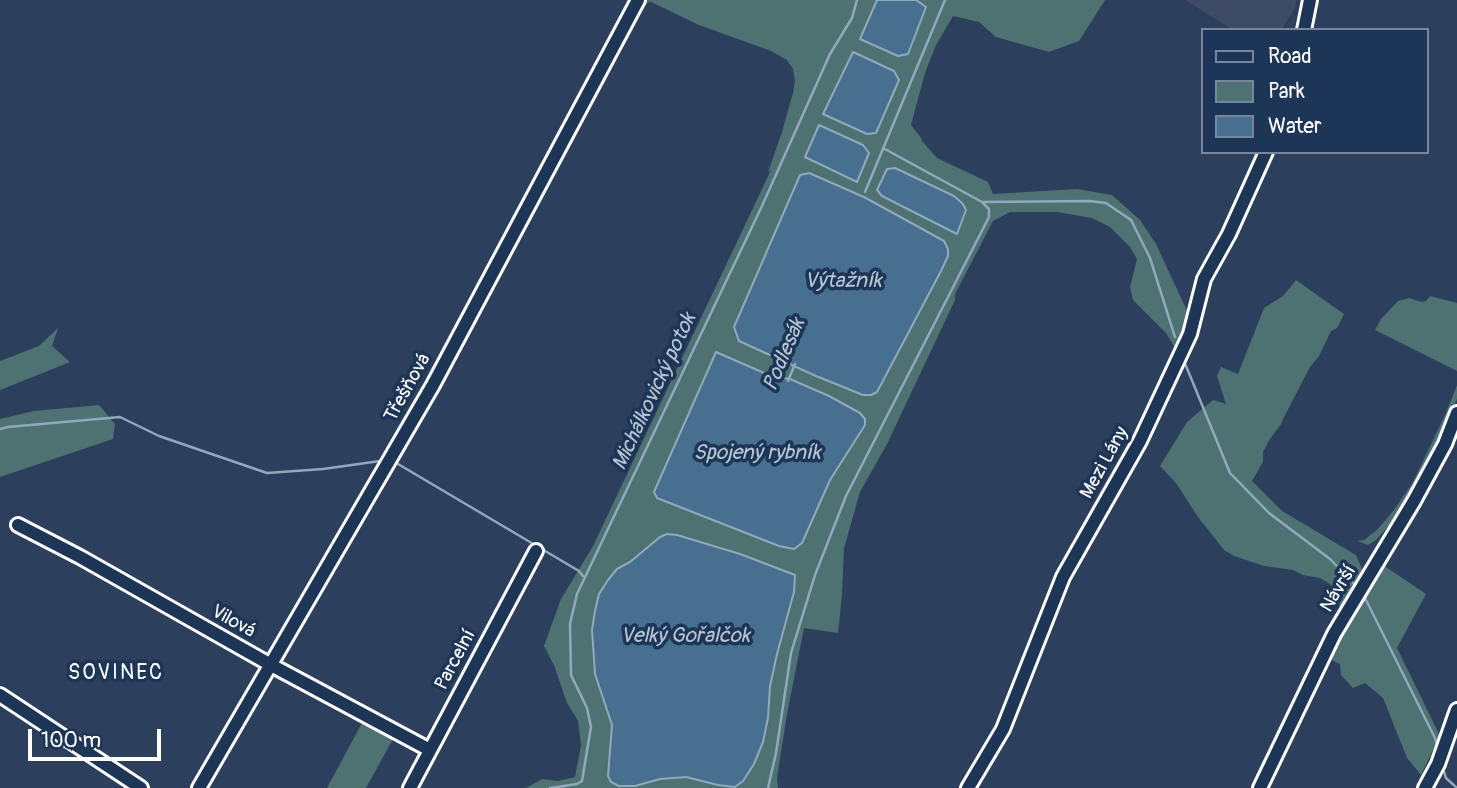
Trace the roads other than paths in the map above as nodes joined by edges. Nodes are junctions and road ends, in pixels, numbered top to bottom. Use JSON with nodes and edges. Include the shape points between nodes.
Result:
{"nodes":[{"id":1,"x":638,"y":0,"type":"edge"},
{"id":2,"x":1310,"y":0,"type":"edge"},
{"id":3,"x":1304,"y":28,"type":"edge"},
{"id":4,"x":1265,"y":154,"type":"edge"},
{"id":5,"x":1457,"y":413,"type":"edge"},
{"id":6,"x":18,"y":525,"type":"dead end"},
{"id":7,"x":536,"y":551,"type":"dead end"},
{"id":8,"x":271,"y":665,"type":"junction"},
{"id":9,"x":1,"y":695,"type":"edge"},
{"id":10,"x":1457,"y":710,"type":"edge"},
{"id":11,"x":430,"y":750,"type":"junction"},
{"id":12,"x":141,"y":788,"type":"edge"},
{"id":13,"x":199,"y":788,"type":"edge"},
{"id":14,"x":410,"y":788,"type":"edge"},
{"id":15,"x":968,"y":788,"type":"edge"},
{"id":16,"x":1260,"y":788,"type":"edge"},
{"id":17,"x":1425,"y":788,"type":"edge"}],
"edges":[{"from":1,"to":8,"type":"street","name":"Třešňová","via":[[433,386]]},
{"from":2,"to":3,"type":"street"},
{"from":4,"to":15,"type":"street","name":"Mezi Lány","via":[[1204,279],[1190,334],[1146,429],[1063,577],[1003,729]]},
{"from":5,"to":16,"type":"street","name":"Návrší","via":[[1414,500],[1334,634]]},
{"from":6,"to":8,"type":"street","name":"Vilová"},
{"from":7,"to":11,"type":"street","name":"Parcelní"},
{"from":8,"to":11,"type":"street","name":"Vilová"},
{"from":8,"to":13,"type":"street","name":"Třešňová"},
{"from":9,"to":12,"type":"street"},
{"from":10,"to":17,"type":"street"},
{"from":11,"to":14,"type":"street","name":"Parcelní"}]}
